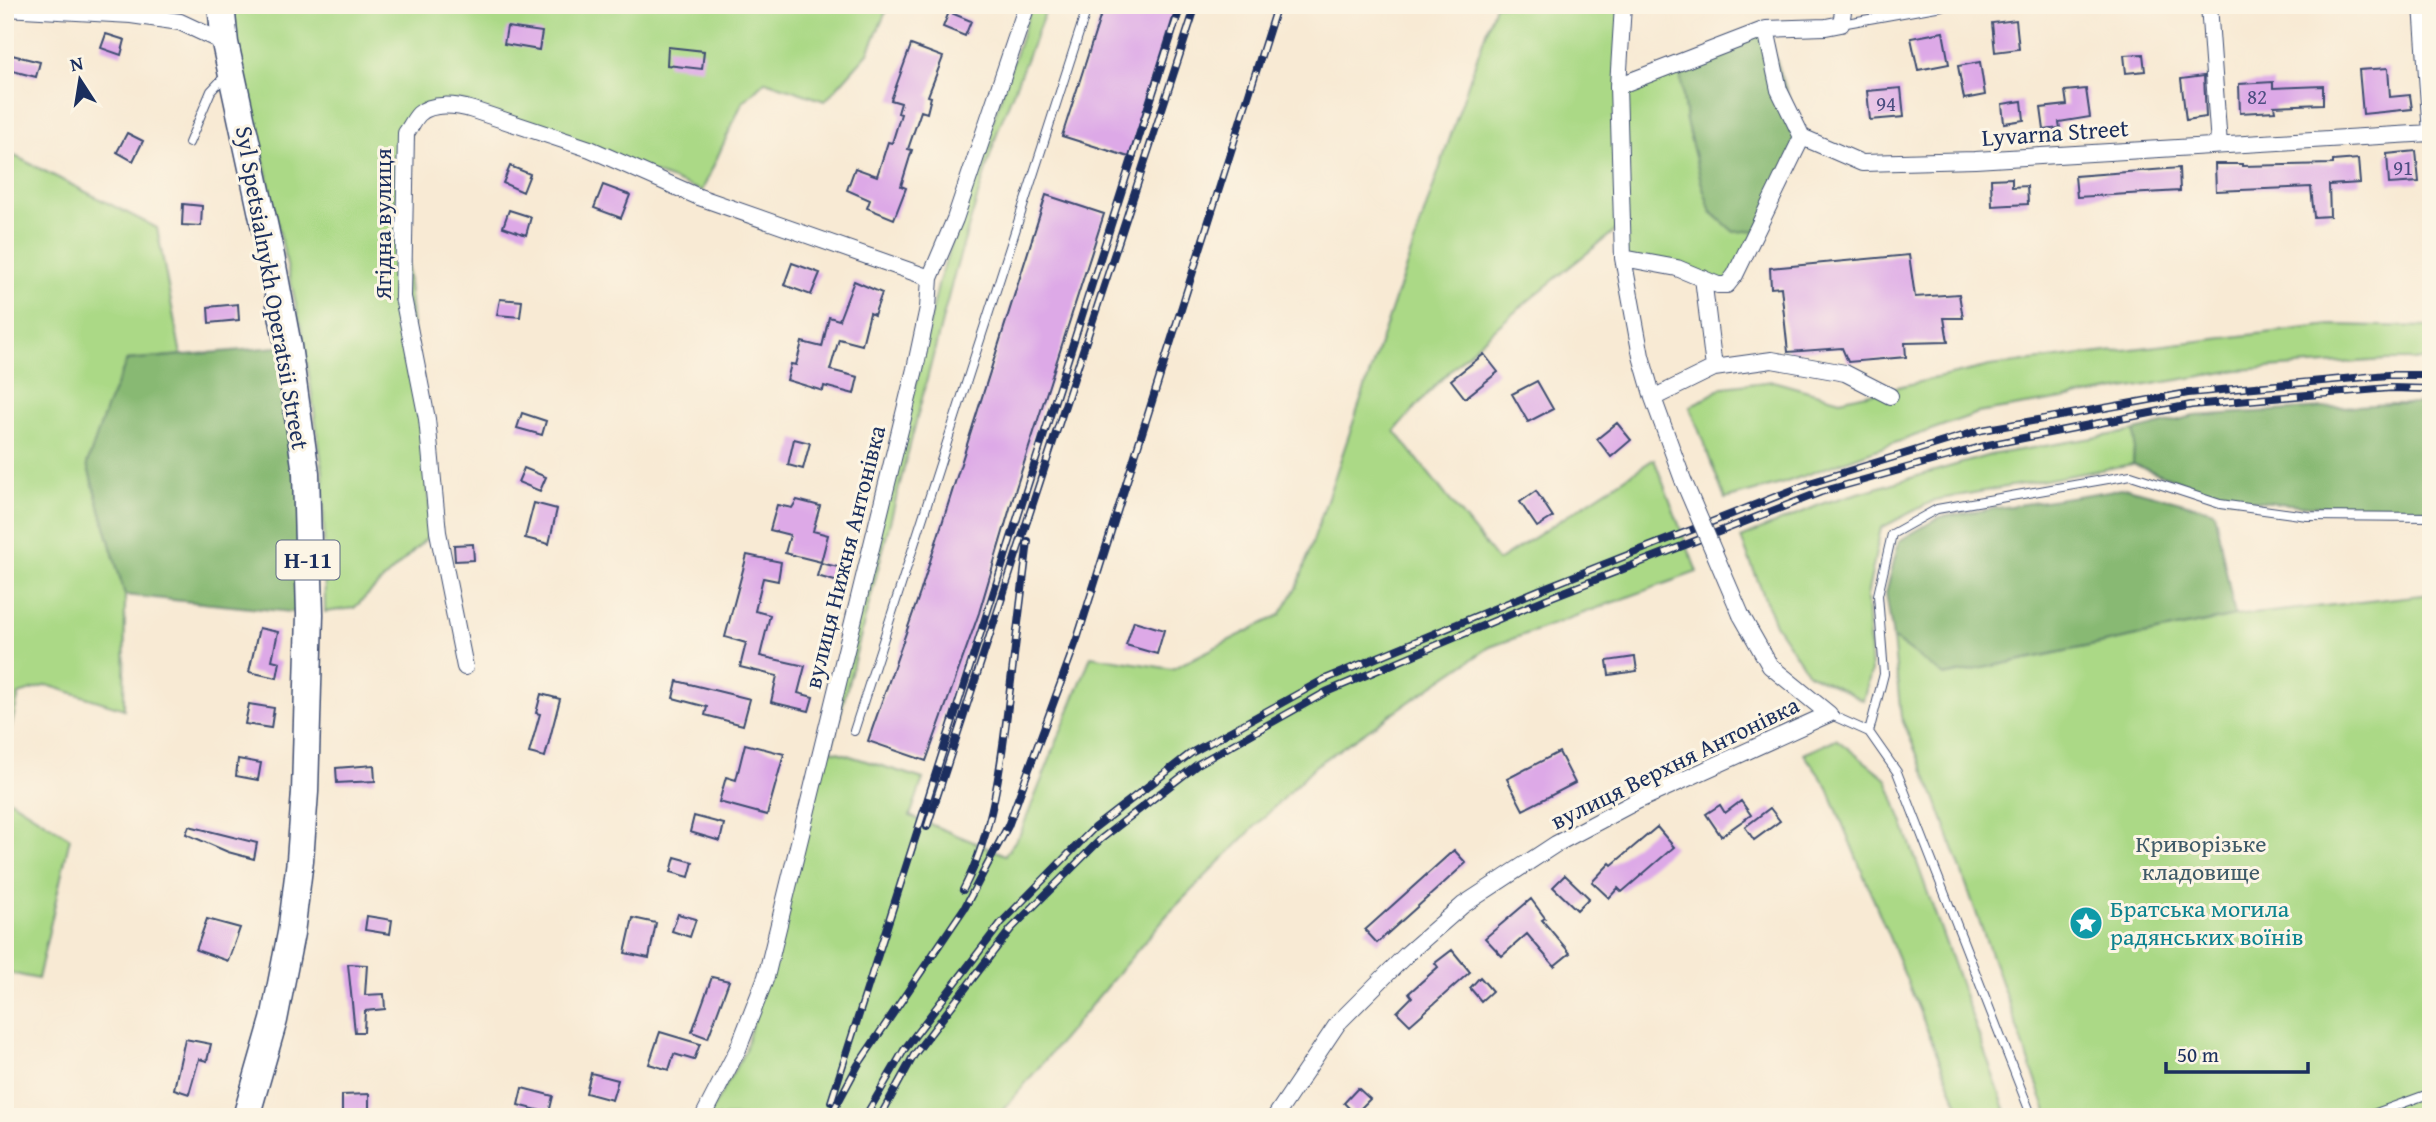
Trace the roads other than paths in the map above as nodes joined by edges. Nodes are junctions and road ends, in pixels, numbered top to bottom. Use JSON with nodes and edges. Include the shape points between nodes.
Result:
{"nodes":[{"id":1,"x":221,"y":5,"type":"edge"},
{"id":2,"x":1027,"y":5,"type":"edge"},
{"id":3,"x":1088,"y":5,"type":"edge"},
{"id":4,"x":1623,"y":5,"type":"edge"},
{"id":5,"x":1844,"y":5,"type":"edge"},
{"id":6,"x":2209,"y":5,"type":"edge"},
{"id":7,"x":2422,"y":5,"type":"edge"},
{"id":8,"x":1942,"y":6,"type":"edge"},
{"id":9,"x":5,"y":8,"type":"edge"},
{"id":10,"x":1841,"y":24,"type":"junction"},
{"id":11,"x":1766,"y":29,"type":"junction"},
{"id":12,"x":225,"y":43,"type":"junction"},
{"id":13,"x":231,"y":70,"type":"junction"},
{"id":14,"x":1618,"y":86,"type":"junction"},
{"id":15,"x":2431,"y":133,"type":"edge"},
{"id":16,"x":1802,"y":138,"type":"junction"},
{"id":17,"x":189,"y":143,"type":"dead end"},
{"id":18,"x":2219,"y":145,"type":"junction"},
{"id":19,"x":1623,"y":258,"type":"junction"},
{"id":20,"x":930,"y":278,"type":"junction"},
{"id":21,"x":1703,"y":278,"type":"junction"},
{"id":22,"x":1714,"y":368,"type":"junction"},
{"id":23,"x":1890,"y":396,"type":"dead end"},
{"id":24,"x":1653,"y":398,"type":"junction"},
{"id":25,"x":2431,"y":517,"type":"edge"},
{"id":26,"x":465,"y":667,"type":"dead end"},
{"id":27,"x":1829,"y":713,"type":"junction"},
{"id":28,"x":854,"y":731,"type":"dead end"},
{"id":29,"x":1869,"y":732,"type":"junction"},
{"id":30,"x":2431,"y":1093,"type":"edge"},
{"id":31,"x":246,"y":1117,"type":"edge"},
{"id":32,"x":702,"y":1117,"type":"edge"},
{"id":33,"x":1275,"y":1117,"type":"edge"},
{"id":34,"x":2032,"y":1117,"type":"edge"},
{"id":35,"x":2365,"y":1117,"type":"edge"}],
"edges":[{"from":1,"to":12,"type":"main road","name":"Syl Spetsialnykh Operatsii Street","number":"Н-11"},
{"from":2,"to":20,"type":"street","name":"вулиця Нижня Антонівка","via":[[955,219]]},
{"from":3,"to":28,"type":"lane"},
{"from":4,"to":14,"type":"street"},
{"from":5,"to":10,"type":"street"},
{"from":6,"to":18,"type":"street"},
{"from":7,"to":15,"type":"street"},
{"from":8,"to":10,"type":"lane"},
{"from":9,"to":12,"type":"street","via":[[180,22]]},
{"from":10,"to":11,"type":"street"},
{"from":11,"to":14,"type":"street"},
{"from":11,"to":16,"type":"street","via":[[1780,90]]},
{"from":12,"to":13,"type":"main road","name":"Syl Spetsialnykh Operatsii Street","number":"Н-11"},
{"from":13,"to":17,"type":"lane","via":[[211,91]]},
{"from":13,"to":31,"type":"main road","name":"Syl Spetsialnykh Operatsii Street","number":"Н-11","via":[[290,359],[306,473],[310,614],[305,792],[291,933],[274,1020]]},
{"from":14,"to":19,"type":"street"},
{"from":15,"to":18,"type":"street","name":"Lyvarna Street"},
{"from":16,"to":18,"type":"street","name":"Lyvarna Street","via":[[1862,163]]},
{"from":16,"to":21,"type":"street","via":[[1735,275],[1727,285]]},
{"from":19,"to":21,"type":"street"},
{"from":19,"to":24,"type":"street"},
{"from":20,"to":26,"type":"street","name":"Ягідна вулиця","via":[[699,197],[590,149],[458,105],[419,113],[406,133],[404,297],[427,419],[438,532]]},
{"from":20,"to":32,"type":"street","name":"вулиця Нижня Антонівка","via":[[915,369],[766,977],[738,1049]]},
{"from":21,"to":22,"type":"street"},
{"from":22,"to":23,"type":"street","via":[[1772,360],[1845,373]]},
{"from":22,"to":24,"type":"street"},
{"from":24,"to":27,"type":"street","bridge":true,"via":[[1741,615],[1770,666]]},
{"from":25,"to":29,"type":"lane","via":[[2295,515],[2220,504],[2131,475],[1937,509],[1892,534],[1878,595],[1885,674]]},
{"from":27,"to":29,"type":"lane"},
{"from":27,"to":33,"type":"street","name":"вулиця Верхня Антонівка","via":[[1637,801],[1556,844],[1463,905],[1338,1023]]},
{"from":29,"to":34,"type":"lane","via":[[1897,772]]},
{"from":30,"to":35,"type":"lane"}]}
